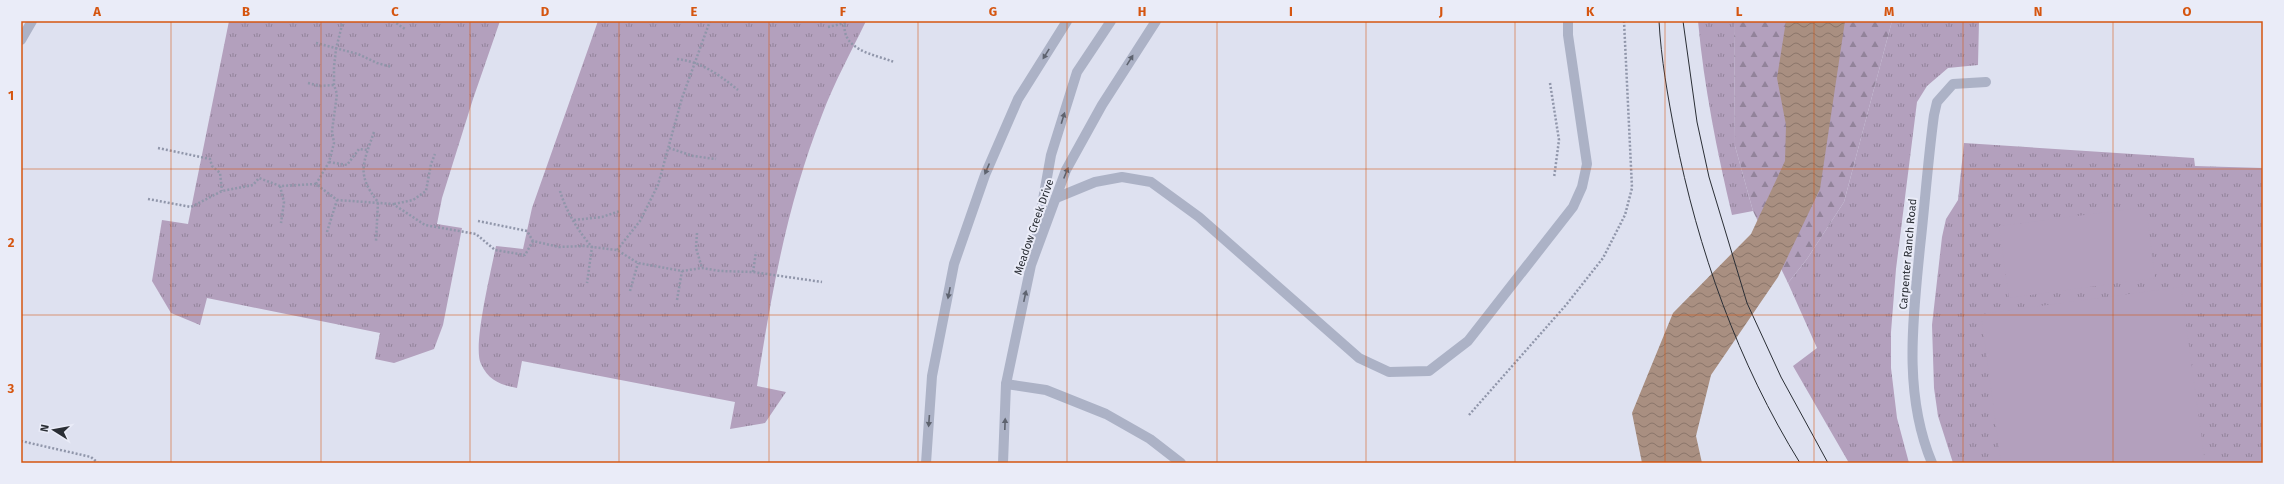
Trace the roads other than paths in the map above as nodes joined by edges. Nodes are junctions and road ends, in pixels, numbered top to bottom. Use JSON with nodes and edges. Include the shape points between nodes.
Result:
{"nodes":[{"id":1,"x":32,"y":21,"type":"edge"},
{"id":2,"x":1067,"y":21,"type":"edge"},
{"id":3,"x":1111,"y":21,"type":"edge"},
{"id":4,"x":1156,"y":21,"type":"edge"},
{"id":5,"x":1568,"y":21,"type":"edge"},
{"id":6,"x":21,"y":40,"type":"edge"},
{"id":7,"x":1986,"y":82,"type":"dead end"},
{"id":8,"x":1056,"y":198,"type":"junction"},
{"id":9,"x":1031,"y":265,"type":"junction"},
{"id":10,"x":1006,"y":384,"type":"junction"},
{"id":11,"x":926,"y":463,"type":"edge"},
{"id":12,"x":1003,"y":463,"type":"edge"},
{"id":13,"x":1180,"y":463,"type":"edge"},
{"id":14,"x":1932,"y":463,"type":"edge"}],
"edges":[{"from":1,"to":6,"type":"street"},
{"from":2,"to":11,"type":"street","one_way":true,"via":[[1018,99],[984,175],[954,264],[932,376]]},
{"from":9,"to":3,"type":"street","one_way":true,"via":[[1051,156],[1077,72]]},
{"from":8,"to":4,"type":"street","name":"Meadow Creek Drive","one_way":true,"via":[[1066,170],[1102,105]]},
{"from":5,"to":8,"type":"street","via":[[1587,164],[1582,187],[1573,207],[1468,341],[1429,370],[1389,372],[1359,358],[1199,217],[1151,182],[1122,177],[1095,182]]},
{"from":7,"to":14,"type":"street","name":"Carpenter Ranch Road","via":[[1953,84],[1937,102],[1934,114],[1914,313],[1912,363],[1917,409]]},
{"from":8,"to":9,"type":"street","name":"Meadow Creek Drive"},
{"from":10,"to":9,"type":"street","name":"Meadow Creek Drive","one_way":true},
{"from":12,"to":10,"type":"street","name":"Meadow Creek Drive","one_way":true},
{"from":10,"to":13,"type":"street","via":[[1046,390],[1106,414],[1150,438]]}]}
